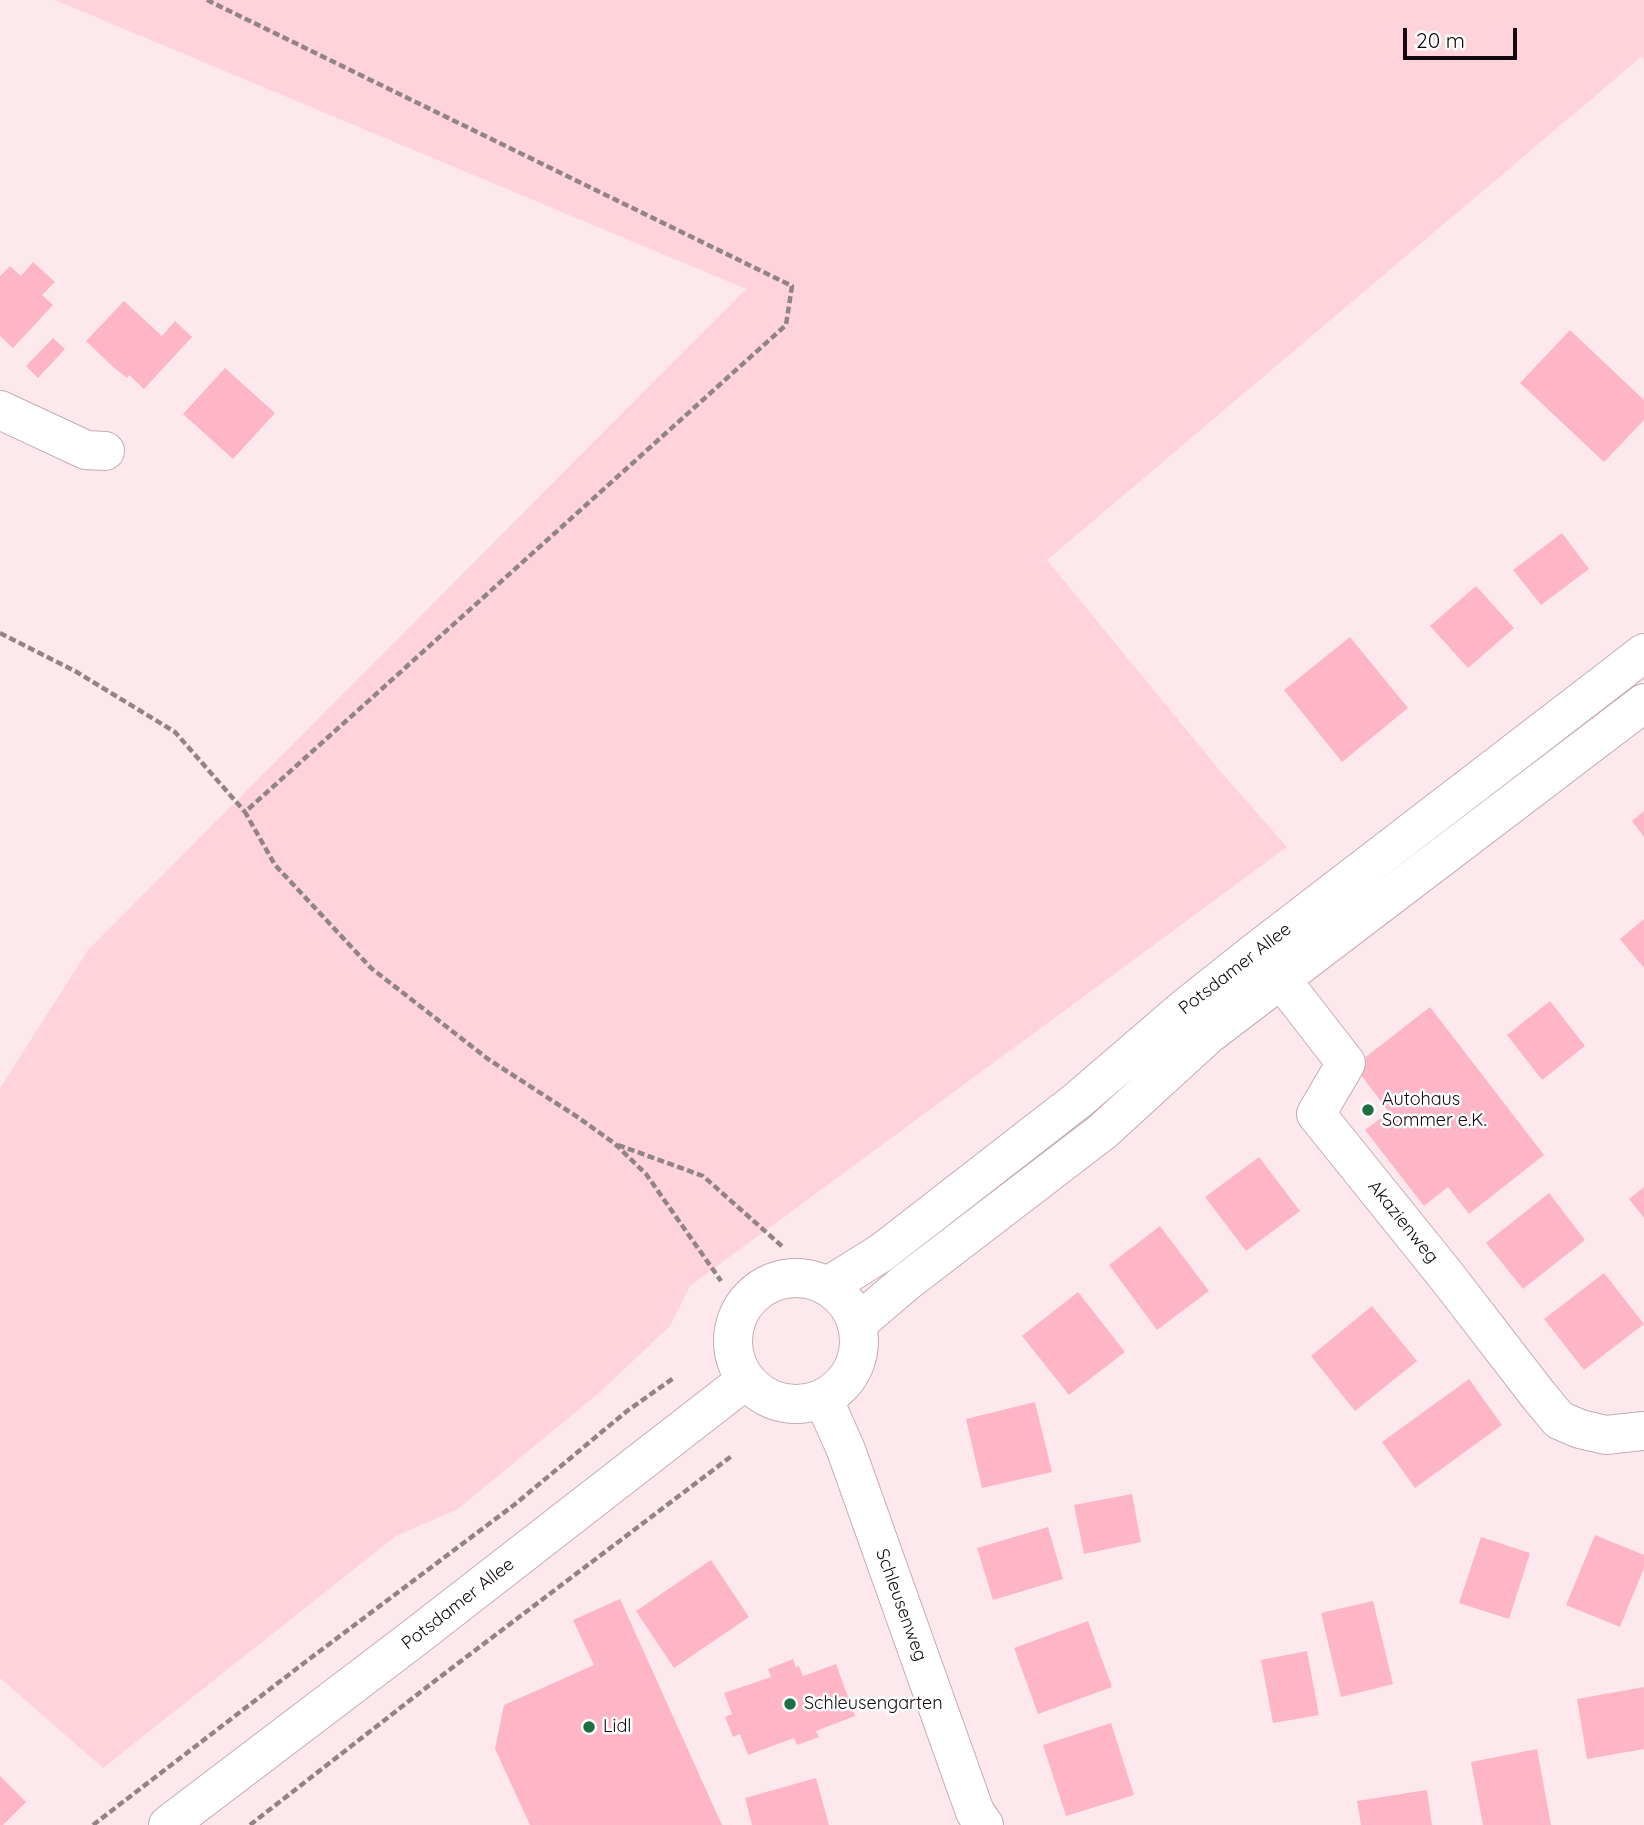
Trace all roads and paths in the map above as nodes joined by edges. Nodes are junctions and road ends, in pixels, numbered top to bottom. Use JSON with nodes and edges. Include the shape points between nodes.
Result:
{"nodes":[{"id":1,"x":207,"y":0,"type":"edge"},
{"id":2,"x":0,"y":410,"type":"edge"},
{"id":3,"x":105,"y":451,"type":"dead end"},
{"id":4,"x":0,"y":632,"type":"edge"},
{"id":5,"x":1644,"y":653,"type":"edge"},
{"id":6,"x":1644,"y":703,"type":"edge"},
{"id":7,"x":245,"y":812,"type":"junction"},
{"id":8,"x":1269,"y":965,"type":"junction"},
{"id":9,"x":614,"y":1143,"type":"junction"},
{"id":10,"x":784,"y":1248,"type":"dead end"},
{"id":11,"x":720,"y":1281,"type":"dead end"},
{"id":12,"x":828,"y":1286,"type":"junction"},
{"id":13,"x":857,"y":1324,"type":"junction"},
{"id":14,"x":675,"y":1377,"type":"dead end"},
{"id":15,"x":746,"y":1380,"type":"junction"},
{"id":16,"x":823,"y":1398,"type":"junction"},
{"id":17,"x":1644,"y":1432,"type":"edge"},
{"id":18,"x":733,"y":1455,"type":"dead end"},
{"id":19,"x":978,"y":1821,"type":"edge"},
{"id":20,"x":93,"y":1825,"type":"edge"},
{"id":21,"x":168,"y":1825,"type":"edge"},
{"id":22,"x":250,"y":1825,"type":"edge"}],
"edges":[{"from":1,"to":7,"type":"path","via":[[792,286],[786,325]]},
{"from":2,"to":3,"type":"street","via":[[86,450]]},
{"from":4,"to":7,"type":"path","via":[[175,732]]},
{"from":5,"to":8,"type":"street","name":"Potsdamer Allee"},
{"from":6,"to":8,"type":"street","name":"Potsdamer Allee","via":[[1541,783]]},
{"from":7,"to":9,"type":"path","via":[[275,865],[371,968],[488,1059]]},
{"from":8,"to":12,"type":"street","name":"Potsdamer Allee","via":[[1185,1008],[1078,1100],[881,1253]]},
{"from":8,"to":13,"type":"street","name":"Potsdamer Allee","via":[[1208,1035],[1102,1132]]},
{"from":8,"to":17,"type":"street","name":"Akazienweg","via":[[1346,1063],[1316,1114],[1539,1396],[1559,1420],[1580,1429],[1605,1435]]},
{"from":9,"to":10,"type":"path","via":[[703,1176]]},
{"from":9,"to":11,"type":"path","via":[[646,1174]]},
{"from":12,"to":13,"type":"street","via":[[851,1309]]},
{"from":12,"to":15,"type":"street","via":[[786,1279],[765,1286],[748,1300],[737,1318],[733,1339],[736,1361]]},
{"from":13,"to":16,"type":"street","via":[[860,1341],[850,1375]]},
{"from":14,"to":20,"type":"path"},
{"from":15,"to":16,"type":"street","via":[[781,1403],[803,1404]]},
{"from":15,"to":21,"type":"street","name":"Potsdamer Allee"},
{"from":16,"to":19,"type":"street","name":"Schleusenweg","via":[[846,1450]]},
{"from":18,"to":22,"type":"path"}]}
